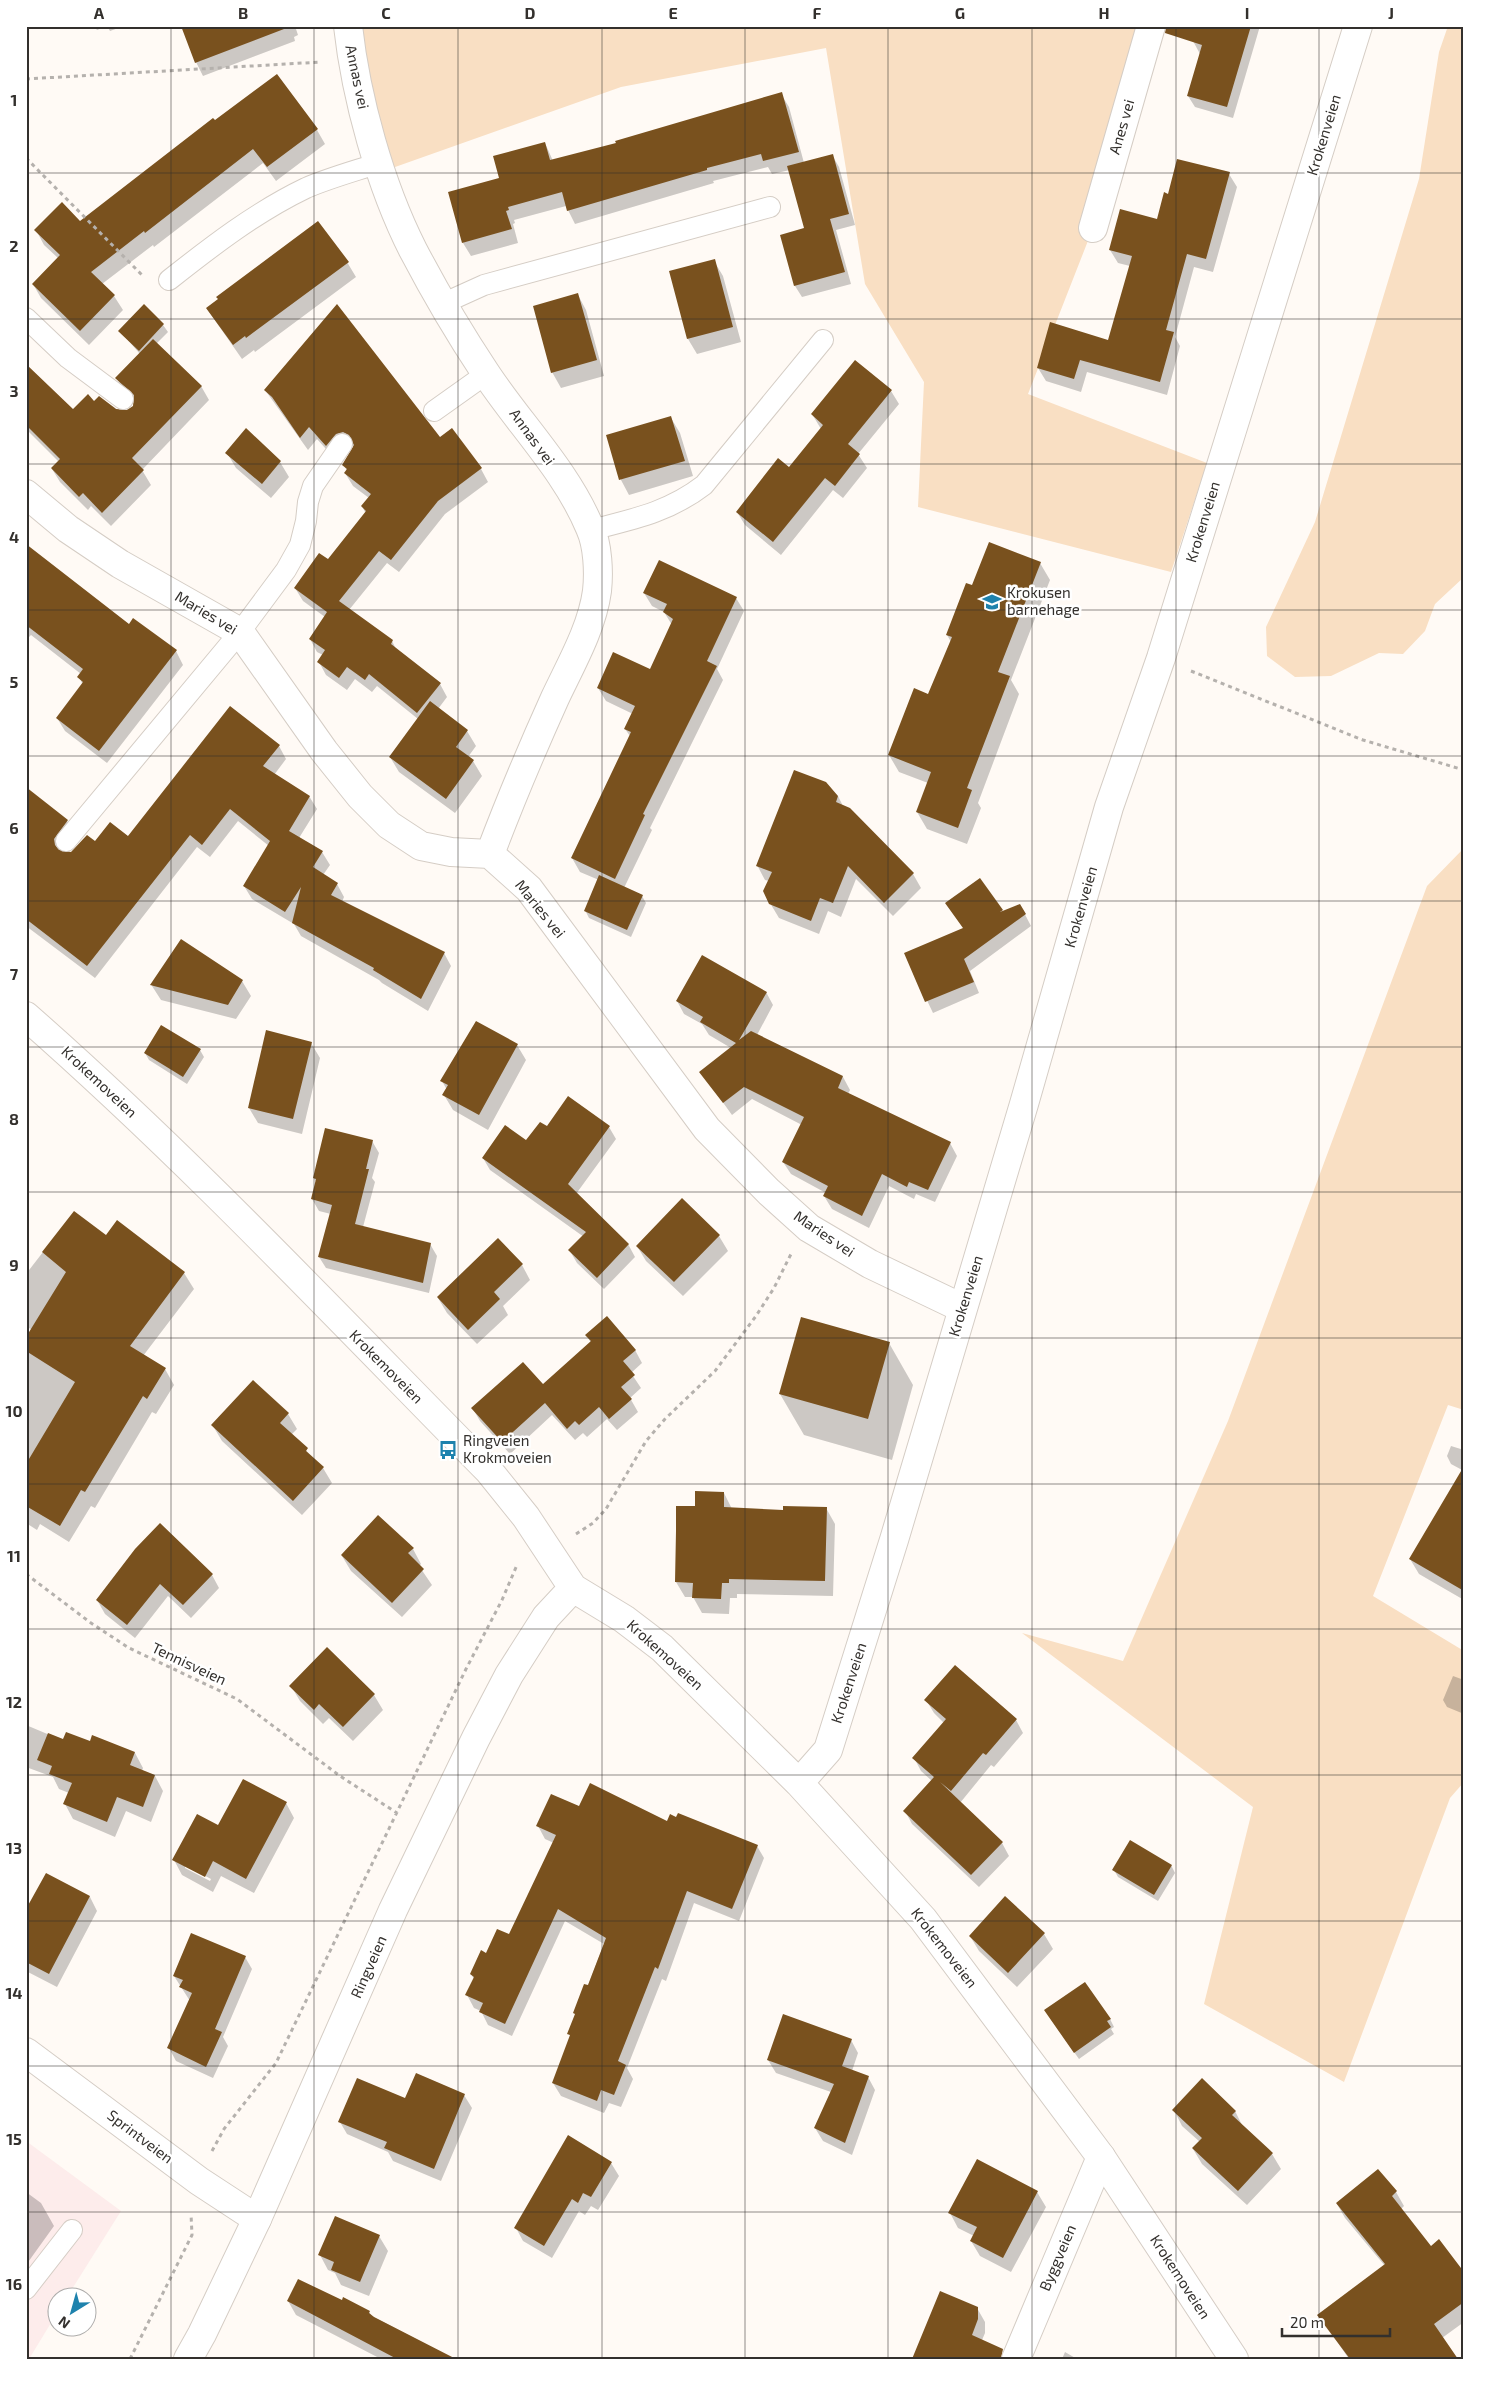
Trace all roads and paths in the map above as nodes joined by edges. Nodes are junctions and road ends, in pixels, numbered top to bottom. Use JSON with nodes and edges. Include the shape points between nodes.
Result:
{"nodes":[{"id":1,"x":348,"y":26,"type":"edge"},
{"id":2,"x":1151,"y":26,"type":"edge"},
{"id":3,"x":1358,"y":26,"type":"edge"},
{"id":4,"x":352,"y":61,"type":"junction"},
{"id":5,"x":26,"y":80,"type":"edge"},
{"id":6,"x":26,"y":158,"type":"edge"},
{"id":7,"x":379,"y":163,"type":"junction"},
{"id":8,"x":770,"y":207,"type":"dead end"},
{"id":9,"x":1093,"y":228,"type":"dead end"},
{"id":10,"x":169,"y":280,"type":"joint"},
{"id":11,"x":442,"y":304,"type":"junction"},
{"id":12,"x":26,"y":318,"type":"edge"},
{"id":13,"x":823,"y":340,"type":"dead end"},
{"id":14,"x":486,"y":374,"type":"junction"},
{"id":15,"x":123,"y":399,"type":"dead end"},
{"id":16,"x":434,"y":410,"type":"dead end"},
{"id":17,"x":342,"y":444,"type":"dead end"},
{"id":18,"x":26,"y":494,"type":"edge"},
{"id":19,"x":591,"y":530,"type":"junction"},
{"id":20,"x":240,"y":632,"type":"junction"},
{"id":21,"x":1161,"y":658,"type":"junction"},
{"id":22,"x":1464,"y":770,"type":"edge"},
{"id":23,"x":66,"y":841,"type":"dead end"},
{"id":24,"x":490,"y":854,"type":"junction"},
{"id":25,"x":26,"y":1016,"type":"edge"},
{"id":26,"x":809,"y":1228,"type":"junction"},
{"id":27,"x":962,"y":1308,"type":"junction"},
{"id":28,"x":576,"y":1534,"type":"dead end"},
{"id":29,"x":517,"y":1565,"type":"dead end"},
{"id":30,"x":26,"y":1574,"type":"edge"},
{"id":31,"x":573,"y":1588,"type":"junction"},
{"id":32,"x":799,"y":1783,"type":"junction"},
{"id":33,"x":397,"y":1813,"type":"junction"},
{"id":34,"x":26,"y":2052,"type":"edge"},
{"id":35,"x":212,"y":2152,"type":"dead end"},
{"id":36,"x":1101,"y":2157,"type":"junction"},
{"id":37,"x":191,"y":2210,"type":"dead end"},
{"id":38,"x":257,"y":2219,"type":"junction"},
{"id":39,"x":72,"y":2230,"type":"dead end"},
{"id":40,"x":26,"y":2289,"type":"edge"},
{"id":41,"x":130,"y":2359,"type":"edge"},
{"id":42,"x":188,"y":2359,"type":"edge"},
{"id":43,"x":1016,"y":2359,"type":"edge"},
{"id":44,"x":1234,"y":2359,"type":"edge"}],
"edges":[{"from":1,"to":4,"type":"street","name":"Annas vei"},
{"from":2,"to":9,"type":"street","name":"Anes vei"},
{"from":3,"to":21,"type":"street","name":"Krokenveien"},
{"from":4,"to":5,"type":"path"},
{"from":4,"to":7,"type":"street","name":"Annas vei"},
{"from":6,"to":10,"type":"path","via":[[147,280]]},
{"from":7,"to":10,"type":"lane","via":[[308,188],[265,210]]},
{"from":7,"to":11,"type":"street","name":"Annas vei","via":[[412,248]]},
{"from":8,"to":11,"type":"lane","via":[[484,285]]},
{"from":11,"to":14,"type":"street","name":"Annas vei"},
{"from":12,"to":15,"type":"lane","via":[[68,358]]},
{"from":13,"to":19,"type":"lane","via":[[704,485],[684,500],[661,510]]},
{"from":14,"to":16,"type":"lane"},
{"from":14,"to":19,"type":"street","name":"Annas vei","via":[[572,493]]},
{"from":17,"to":20,"type":"lane","via":[[313,486],[300,545],[286,570]]},
{"from":18,"to":20,"type":"street","name":"Maries vei","via":[[68,529],[120,564]]},
{"from":19,"to":24,"type":"street","name":"Annas vei","via":[[597,591],[589,625],[516,785]]},
{"from":20,"to":23,"type":"lane"},
{"from":20,"to":24,"type":"street","name":"Maries vei","via":[[330,758],[360,796],[389,825],[420,846]]},
{"from":21,"to":22,"type":"path","via":[[1363,740]]},
{"from":21,"to":27,"type":"street","name":"Krokenveien","via":[[1109,807]]},
{"from":24,"to":26,"type":"street","name":"Maries vei","via":[[529,890],[707,1129]]},
{"from":25,"to":31,"type":"street","name":"Krokemoveien","via":[[166,1146],[489,1471],[532,1524]]},
{"from":26,"to":27,"type":"street","name":"Maries vei","via":[[870,1264]]},
{"from":26,"to":28,"type":"path","via":[[788,1259],[774,1288],[715,1371],[646,1441],[606,1509]]},
{"from":27,"to":32,"type":"street","name":"Krokenveien","via":[[828,1750]]},
{"from":29,"to":33,"type":"path"},
{"from":30,"to":33,"type":"path","name":"Tennisveien","via":[[129,1648],[237,1699],[340,1776]]},
{"from":31,"to":32,"type":"street","name":"Krokemoveien","via":[[624,1619],[662,1648]]},
{"from":31,"to":38,"type":"street","name":"Ringveien","via":[[546,1617],[509,1675],[476,1738],[393,1910]]},
{"from":32,"to":36,"type":"street","name":"Krokemoveien","via":[[923,1919]]},
{"from":33,"to":35,"type":"path","via":[[276,2063],[224,2129]]},
{"from":34,"to":38,"type":"street","name":"Sprintveien","via":[[199,2181]]},
{"from":36,"to":43,"type":"street","name":"Byggveien"},
{"from":36,"to":44,"type":"street","name":"Krokemoveien"},
{"from":37,"to":41,"type":"path","via":[[192,2235]]},
{"from":38,"to":42,"type":"street","name":"Ringveien"},
{"from":39,"to":40,"type":"lane"}]}
